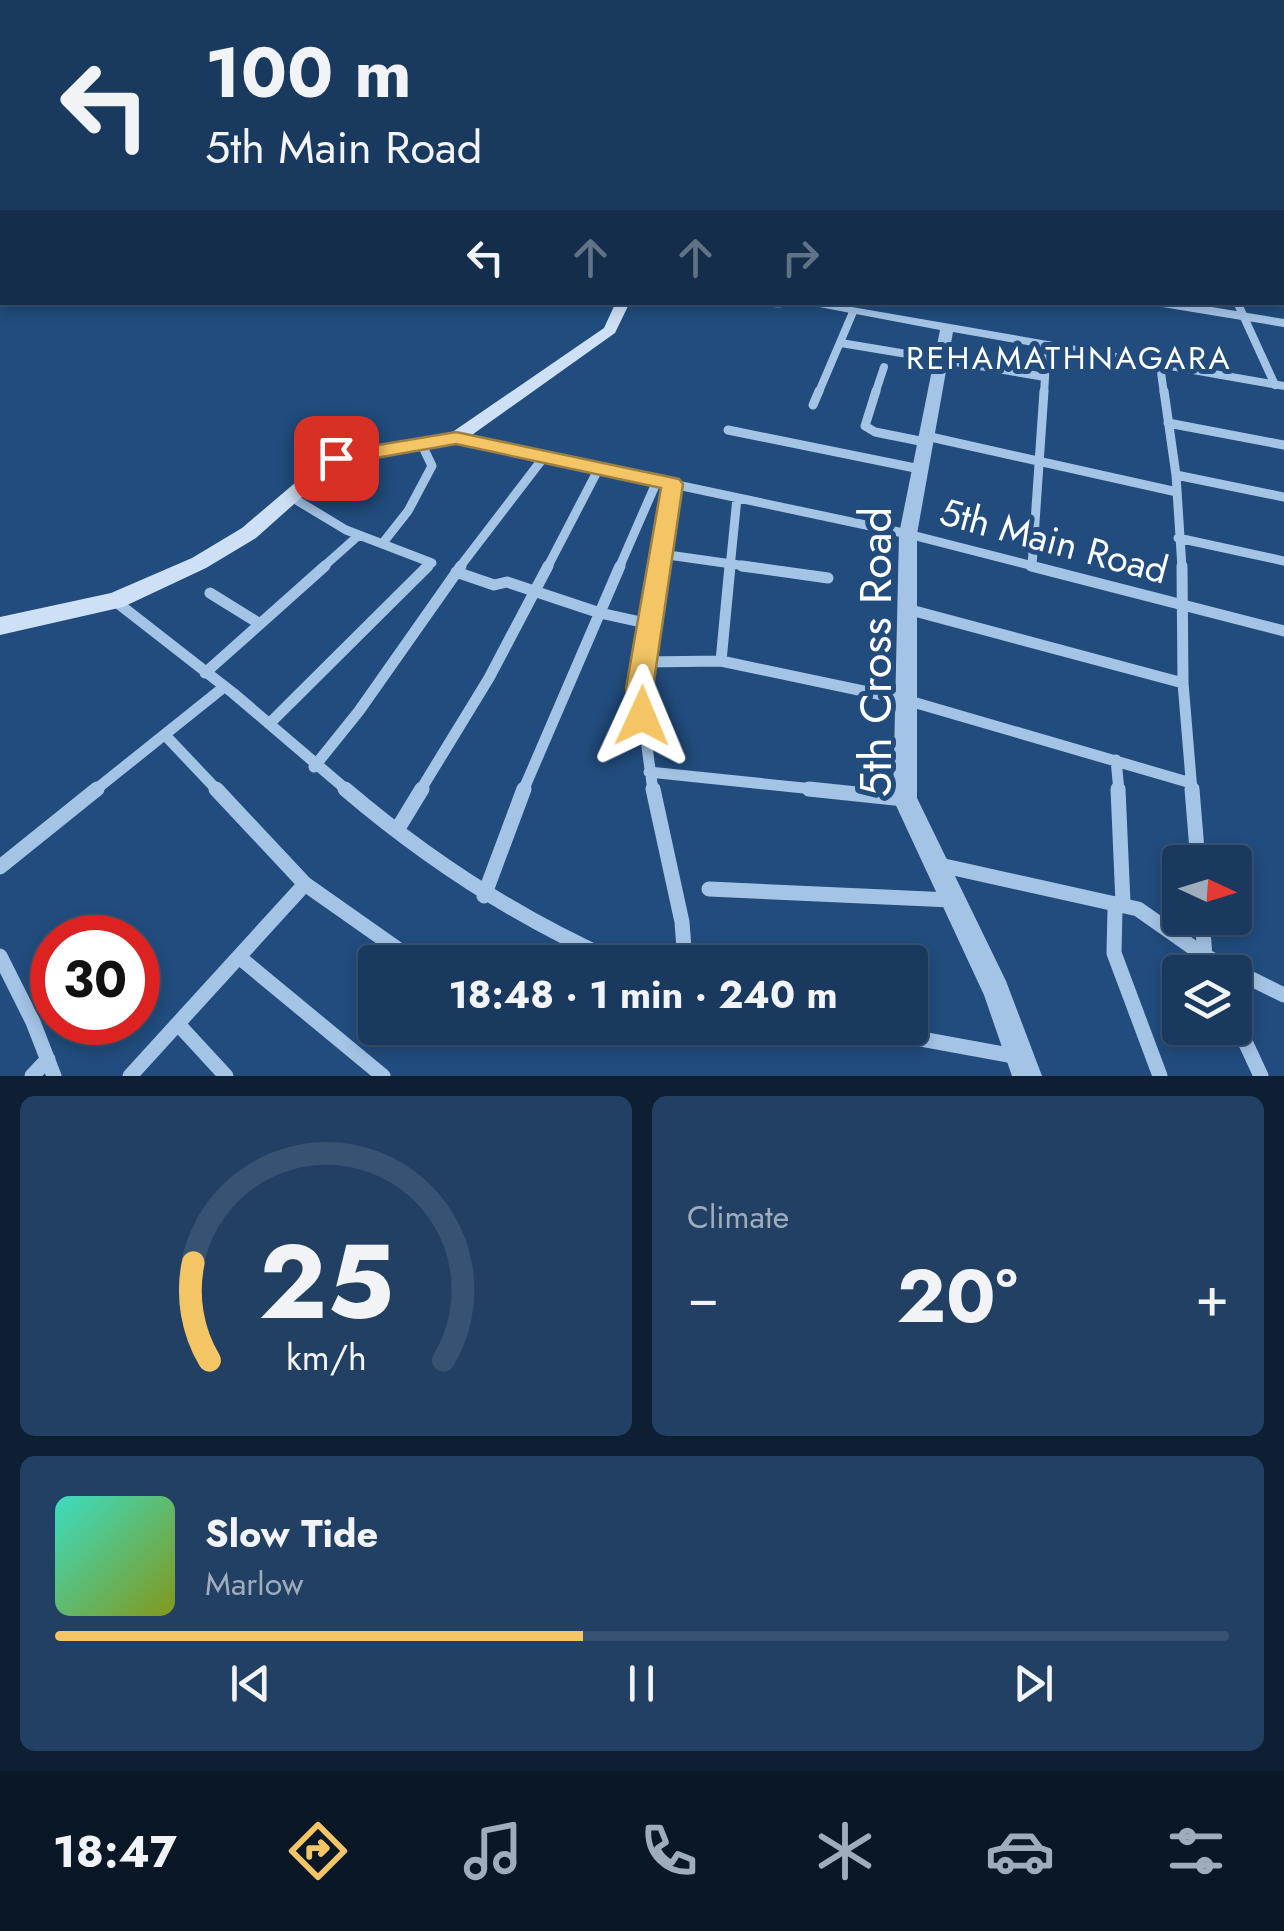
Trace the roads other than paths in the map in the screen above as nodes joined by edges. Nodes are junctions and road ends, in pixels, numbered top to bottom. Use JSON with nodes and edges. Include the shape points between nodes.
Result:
{"nodes":[{"id":1,"x":622,"y":305,"type":"edge"},
{"id":2,"x":815,"y":305,"type":"edge"},
{"id":3,"x":1175,"y":305,"type":"edge"},
{"id":4,"x":1238,"y":305,"type":"edge"},
{"id":5,"x":854,"y":312,"type":"junction"},
{"id":6,"x":1242,"y":316,"type":"junction"},
{"id":7,"x":1284,"y":322,"type":"edge"},
{"id":8,"x":947,"y":328,"type":"junction"},
{"id":9,"x":841,"y":342,"type":"junction"},
{"id":10,"x":1047,"y":345,"type":"junction"},
{"id":11,"x":940,"y":359,"type":"junction"},
{"id":12,"x":1160,"y":365,"type":"junction"},
{"id":13,"x":884,"y":368,"type":"dead end"},
{"id":14,"x":1045,"y":376,"type":"junction"},
{"id":15,"x":1280,"y":386,"type":"edge"},
{"id":16,"x":813,"y":405,"type":"dead end"},
{"id":17,"x":1168,"y":423,"type":"junction"},
{"id":18,"x":728,"y":430,"type":"dead end"},
{"id":19,"x":456,"y":438,"type":"junction"},
{"id":20,"x":925,"y":439,"type":"junction"},
{"id":21,"x":422,"y":444,"type":"junction"},
{"id":22,"x":1284,"y":445,"type":"edge"},
{"id":23,"x":544,"y":457,"type":"junction"},
{"id":24,"x":1040,"y":461,"type":"junction"},
{"id":25,"x":599,"y":468,"type":"junction"},
{"id":26,"x":920,"y":469,"type":"junction"},
{"id":27,"x":1176,"y":475,"type":"junction"},
{"id":28,"x":657,"y":481,"type":"junction"},
{"id":29,"x":672,"y":484,"type":"junction"},
{"id":30,"x":1177,"y":492,"type":"junction"},
{"id":31,"x":1284,"y":496,"type":"edge"},
{"id":32,"x":293,"y":498,"type":"junction"},
{"id":33,"x":737,"y":498,"type":"junction"},
{"id":34,"x":908,"y":534,"type":"junction"},
{"id":35,"x":359,"y":535,"type":"junction"},
{"id":36,"x":1178,"y":538,"type":"junction"},
{"id":37,"x":382,"y":544,"type":"junction"},
{"id":38,"x":661,"y":554,"type":"junction"},
{"id":39,"x":1284,"y":561,"type":"edge"},
{"id":40,"x":731,"y":563,"type":"junction"},
{"id":41,"x":1032,"y":566,"type":"junction"},
{"id":42,"x":456,"y":572,"type":"junction"},
{"id":43,"x":828,"y":578,"type":"dead end"},
{"id":44,"x":532,"y":590,"type":"junction"},
{"id":45,"x":210,"y":593,"type":"dead end"},
{"id":46,"x":115,"y":601,"type":"junction"},
{"id":47,"x":1184,"y":606,"type":"junction"},
{"id":48,"x":907,"y":609,"type":"junction"},
{"id":49,"x":600,"y":613,"type":"junction"},
{"id":50,"x":260,"y":624,"type":"junction"},
{"id":51,"x":650,"y":624,"type":"junction"},
{"id":52,"x":0,"y":626,"type":"edge"},
{"id":53,"x":1284,"y":631,"type":"edge"},
{"id":54,"x":644,"y":662,"type":"junction"},
{"id":55,"x":722,"y":662,"type":"junction"},
{"id":56,"x":205,"y":673,"type":"junction"},
{"id":57,"x":1183,"y":683,"type":"junction"},
{"id":58,"x":224,"y":687,"type":"junction"},
{"id":59,"x":906,"y":700,"type":"junction"},
{"id":60,"x":270,"y":724,"type":"junction"},
{"id":61,"x":166,"y":735,"type":"junction"},
{"id":62,"x":1116,"y":760,"type":"junction"},
{"id":63,"x":314,"y":767,"type":"junction"},
{"id":64,"x":649,"y":772,"type":"junction"},
{"id":65,"x":1192,"y":783,"type":"junction"},
{"id":66,"x":905,"y":799,"type":"junction"},
{"id":67,"x":398,"y":830,"type":"junction"},
{"id":68,"x":1197,"y":845,"type":"edge"},
{"id":69,"x":934,"y":864,"type":"junction"},
{"id":70,"x":0,"y":867,"type":"edge"},
{"id":71,"x":305,"y":884,"type":"junction"},
{"id":72,"x":708,"y":889,"type":"dead end"},
{"id":73,"x":484,"y":896,"type":"junction"},
{"id":74,"x":951,"y":900,"type":"junction"},
{"id":75,"x":1122,"y":904,"type":"junction"},
{"id":76,"x":392,"y":945,"type":"edge"},
{"id":77,"x":575,"y":945,"type":"edge"},
{"id":78,"x":684,"y":945,"type":"edge"},
{"id":79,"x":1204,"y":955,"type":"edge"},
{"id":80,"x":0,"y":956,"type":"edge"},
{"id":81,"x":239,"y":957,"type":"junction"},
{"id":82,"x":1252,"y":979,"type":"edge"},
{"id":83,"x":1284,"y":995,"type":"edge"},
{"id":84,"x":178,"y":1024,"type":"junction"},
{"id":85,"x":928,"y":1044,"type":"edge"},
{"id":86,"x":1247,"y":1045,"type":"edge"},
{"id":87,"x":1024,"y":1067,"type":"edge"},
{"id":88,"x":51,"y":1068,"type":"edge"},
{"id":89,"x":32,"y":1076,"type":"edge"},
{"id":90,"x":130,"y":1076,"type":"edge"},
{"id":91,"x":226,"y":1076,"type":"edge"},
{"id":92,"x":383,"y":1076,"type":"edge"},
{"id":93,"x":1160,"y":1076,"type":"edge"},
{"id":94,"x":1262,"y":1076,"type":"edge"}],
"edges":[{"from":1,"to":19,"type":"main road","via":[[610,330]]},
{"from":2,"to":5,"type":"street"},
{"from":3,"to":6,"type":"street"},
{"from":4,"to":6,"type":"street"},
{"from":5,"to":8,"type":"street"},
{"from":5,"to":9,"type":"street"},
{"from":6,"to":7,"type":"street"},
{"from":6,"to":15,"type":"street"},
{"from":8,"to":10,"type":"street"},
{"from":8,"to":11,"type":"street","name":"5th Cross Road"},
{"from":9,"to":11,"type":"street"},
{"from":9,"to":16,"type":"street"},
{"from":10,"to":12,"type":"street"},
{"from":10,"to":14,"type":"street"},
{"from":11,"to":14,"type":"street"},
{"from":11,"to":20,"type":"street","name":"5th Cross Road"},
{"from":12,"to":15,"type":"street"},
{"from":12,"to":17,"type":"street"},
{"from":13,"to":20,"type":"street","via":[[866,426]]},
{"from":14,"to":24,"type":"street"},
{"from":17,"to":22,"type":"street"},
{"from":17,"to":27,"type":"street"},
{"from":18,"to":26,"type":"street"},
{"from":19,"to":21,"type":"main road"},
{"from":19,"to":23,"type":"street","name":"5th Main Road"},
{"from":20,"to":24,"type":"street"},
{"from":20,"to":26,"type":"street","name":"5th Cross Road"},
{"from":21,"to":32,"type":"main road","via":[[340,456]]},
{"from":21,"to":37,"type":"street","via":[[432,466]]},
{"from":23,"to":25,"type":"street","name":"5th Main Road"},
{"from":23,"to":42,"type":"street"},
{"from":24,"to":30,"type":"street"},
{"from":24,"to":41,"type":"street"},
{"from":25,"to":28,"type":"street","name":"5th Main Road"},
{"from":25,"to":44,"type":"street"},
{"from":26,"to":34,"type":"street","name":"5th Cross Road"},
{"from":27,"to":30,"type":"street"},
{"from":27,"to":31,"type":"street"},
{"from":28,"to":29,"type":"street","name":"5th Main Road"},
{"from":28,"to":49,"type":"street"},
{"from":29,"to":33,"type":"street","name":"5th Main Road"},
{"from":29,"to":38,"type":"street"},
{"from":30,"to":36,"type":"street"},
{"from":32,"to":35,"type":"street"},
{"from":32,"to":46,"type":"main road","via":[[212,557]]},
{"from":33,"to":34,"type":"street","name":"5th Main Road"},
{"from":33,"to":40,"type":"street"},
{"from":34,"to":41,"type":"street","name":"5th Main Road"},
{"from":34,"to":48,"type":"street","name":"5th Cross Road"},
{"from":35,"to":37,"type":"street"},
{"from":35,"to":50,"type":"street"},
{"from":36,"to":39,"type":"street"},
{"from":36,"to":47,"type":"street"},
{"from":37,"to":60,"type":"street","via":[[432,563]]},
{"from":38,"to":40,"type":"street"},
{"from":38,"to":51,"type":"street"},
{"from":40,"to":43,"type":"street"},
{"from":40,"to":55,"type":"street"},
{"from":41,"to":47,"type":"street","name":"5th Main Road"},
{"from":42,"to":44,"type":"street"},
{"from":42,"to":63,"type":"street"},
{"from":44,"to":49,"type":"street"},
{"from":44,"to":67,"type":"street","via":[[489,678]]},
{"from":45,"to":50,"type":"street"},
{"from":46,"to":52,"type":"main road"},
{"from":46,"to":56,"type":"street"},
{"from":47,"to":53,"type":"street","name":"5th Main Road"},
{"from":47,"to":57,"type":"street"},
{"from":48,"to":57,"type":"street"},
{"from":48,"to":59,"type":"street","name":"5th Cross Road"},
{"from":49,"to":51,"type":"street"},
{"from":49,"to":73,"type":"street"},
{"from":50,"to":56,"type":"street"},
{"from":51,"to":54,"type":"street"},
{"from":54,"to":55,"type":"street"},
{"from":54,"to":64,"type":"street","via":[[640,688]]},
{"from":55,"to":59,"type":"street"},
{"from":56,"to":58,"type":"street"},
{"from":57,"to":65,"type":"street"},
{"from":58,"to":60,"type":"street"},
{"from":58,"to":61,"type":"street"},
{"from":59,"to":62,"type":"street"},
{"from":59,"to":66,"type":"street","name":"5th Cross Road"},
{"from":60,"to":63,"type":"street"},
{"from":61,"to":70,"type":"street"},
{"from":61,"to":71,"type":"street"},
{"from":62,"to":65,"type":"street"},
{"from":62,"to":75,"type":"street"},
{"from":63,"to":67,"type":"street"},
{"from":64,"to":66,"type":"street"},
{"from":64,"to":78,"type":"street"},
{"from":65,"to":68,"type":"street"},
{"from":66,"to":69,"type":"street","name":"5th Cross Road"},
{"from":67,"to":73,"type":"street"},
{"from":69,"to":74,"type":"street","name":"5th Cross Road"},
{"from":69,"to":75,"type":"street"},
{"from":71,"to":76,"type":"street"},
{"from":71,"to":81,"type":"street"},
{"from":72,"to":74,"type":"street"},
{"from":73,"to":77,"type":"street"},
{"from":74,"to":87,"type":"street","name":"5th Cross Road"},
{"from":75,"to":79,"type":"street"},
{"from":75,"to":93,"type":"street","via":[[1115,910],[1114,954]]},
{"from":80,"to":88,"type":"street"},
{"from":81,"to":84,"type":"street"},
{"from":81,"to":92,"type":"street"},
{"from":82,"to":83,"type":"street"},
{"from":84,"to":90,"type":"street"},
{"from":84,"to":91,"type":"street"},
{"from":85,"to":87,"type":"street"},
{"from":86,"to":94,"type":"street"},
{"from":88,"to":89,"type":"street"}]}
